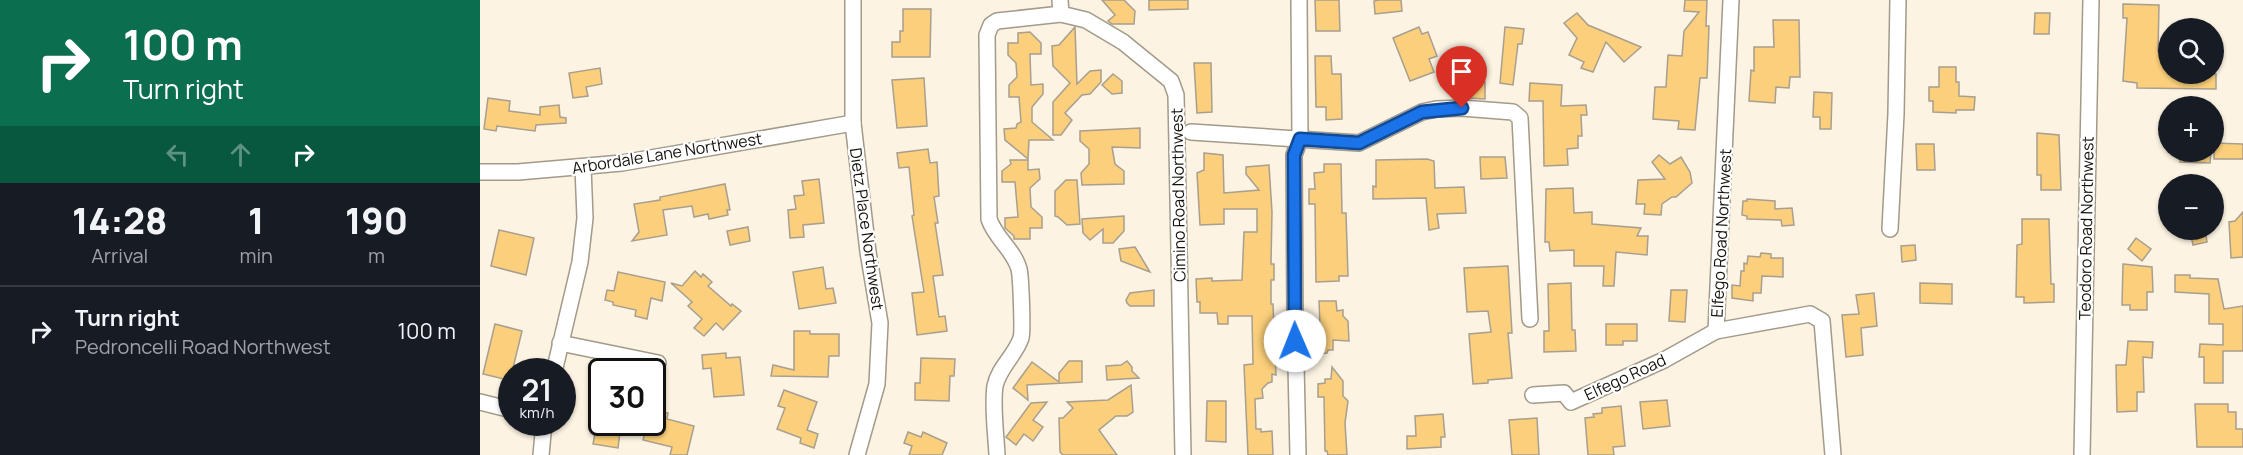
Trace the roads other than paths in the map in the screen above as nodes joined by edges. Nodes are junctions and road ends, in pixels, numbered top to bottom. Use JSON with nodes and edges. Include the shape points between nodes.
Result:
{"nodes":[{"id":1,"x":853,"y":0,"type":"edge"},
{"id":2,"x":1299,"y":0,"type":"edge"},
{"id":3,"x":1731,"y":0,"type":"edge"},
{"id":4,"x":1898,"y":0,"type":"edge"},
{"id":5,"x":2091,"y":0,"type":"edge"},
{"id":6,"x":1060,"y":7,"type":"edge"},
{"id":7,"x":853,"y":123,"type":"junction"},
{"id":8,"x":1191,"y":132,"type":"dead end"},
{"id":9,"x":1300,"y":139,"type":"junction"},
{"id":10,"x":583,"y":167,"type":"junction"},
{"id":11,"x":480,"y":172,"type":"edge"},
{"id":12,"x":1890,"y":229,"type":"dead end"},
{"id":13,"x":1530,"y":319,"type":"dead end"},
{"id":14,"x":1716,"y":331,"type":"junction"},
{"id":15,"x":560,"y":343,"type":"junction"},
{"id":16,"x":557,"y":358,"type":"edge"},
{"id":17,"x":634,"y":358,"type":"edge"},
{"id":18,"x":1533,"y":395,"type":"dead end"},
{"id":19,"x":480,"y":402,"type":"edge"},
{"id":20,"x":498,"y":406,"type":"edge"},
{"id":21,"x":543,"y":436,"type":"edge"},
{"id":22,"x":1183,"y":454,"type":"edge"},
{"id":23,"x":541,"y":455,"type":"edge"},
{"id":24,"x":857,"y":455,"type":"edge"},
{"id":25,"x":997,"y":455,"type":"edge"},
{"id":26,"x":1298,"y":455,"type":"edge"},
{"id":27,"x":1833,"y":455,"type":"edge"},
{"id":28,"x":2082,"y":455,"type":"edge"}],
"edges":[{"from":1,"to":7,"type":"street","name":"Dietz Place Northwest"},
{"from":2,"to":9,"type":"street"},
{"from":3,"to":14,"type":"street","name":"Elfego Road Northwest"},
{"from":4,"to":12,"type":"street"},
{"from":5,"to":28,"type":"street","name":"Teodoro Road Northwest"},
{"from":6,"to":22,"type":"street","name":"Cimino Road Northwest","via":[[1123,42],[1171,81],[1176,95]]},
{"from":6,"to":25,"type":"street","via":[[997,21],[987,35],[989,219],[1019,270],[1022,336],[999,373],[995,388]]},
{"from":7,"to":10,"type":"street","name":"Arbordale Lane Northwest"},
{"from":7,"to":24,"type":"street","name":"Dietz Place Northwest","via":[[880,323],[877,384]]},
{"from":8,"to":9,"type":"street"},
{"from":9,"to":13,"type":"street","via":[[1359,143],[1436,109],[1513,112],[1520,118]]},
{"from":9,"to":26,"type":"street","via":[[1294,155]]},
{"from":10,"to":11,"type":"street","name":"Arbordale Lane Northwest"},
{"from":10,"to":15,"type":"street","via":[[585,218],[580,262]]},
{"from":14,"to":18,"type":"street","name":"Elfego Road","via":[[1664,360],[1571,402],[1564,393]]},
{"from":14,"to":27,"type":"street","name":"Elfego Road Northwest","via":[[1810,314],[1822,321]]},
{"from":15,"to":16,"type":"street"},
{"from":15,"to":17,"type":"street"},
{"from":19,"to":20,"type":"street"},
{"from":21,"to":23,"type":"street"}]}
